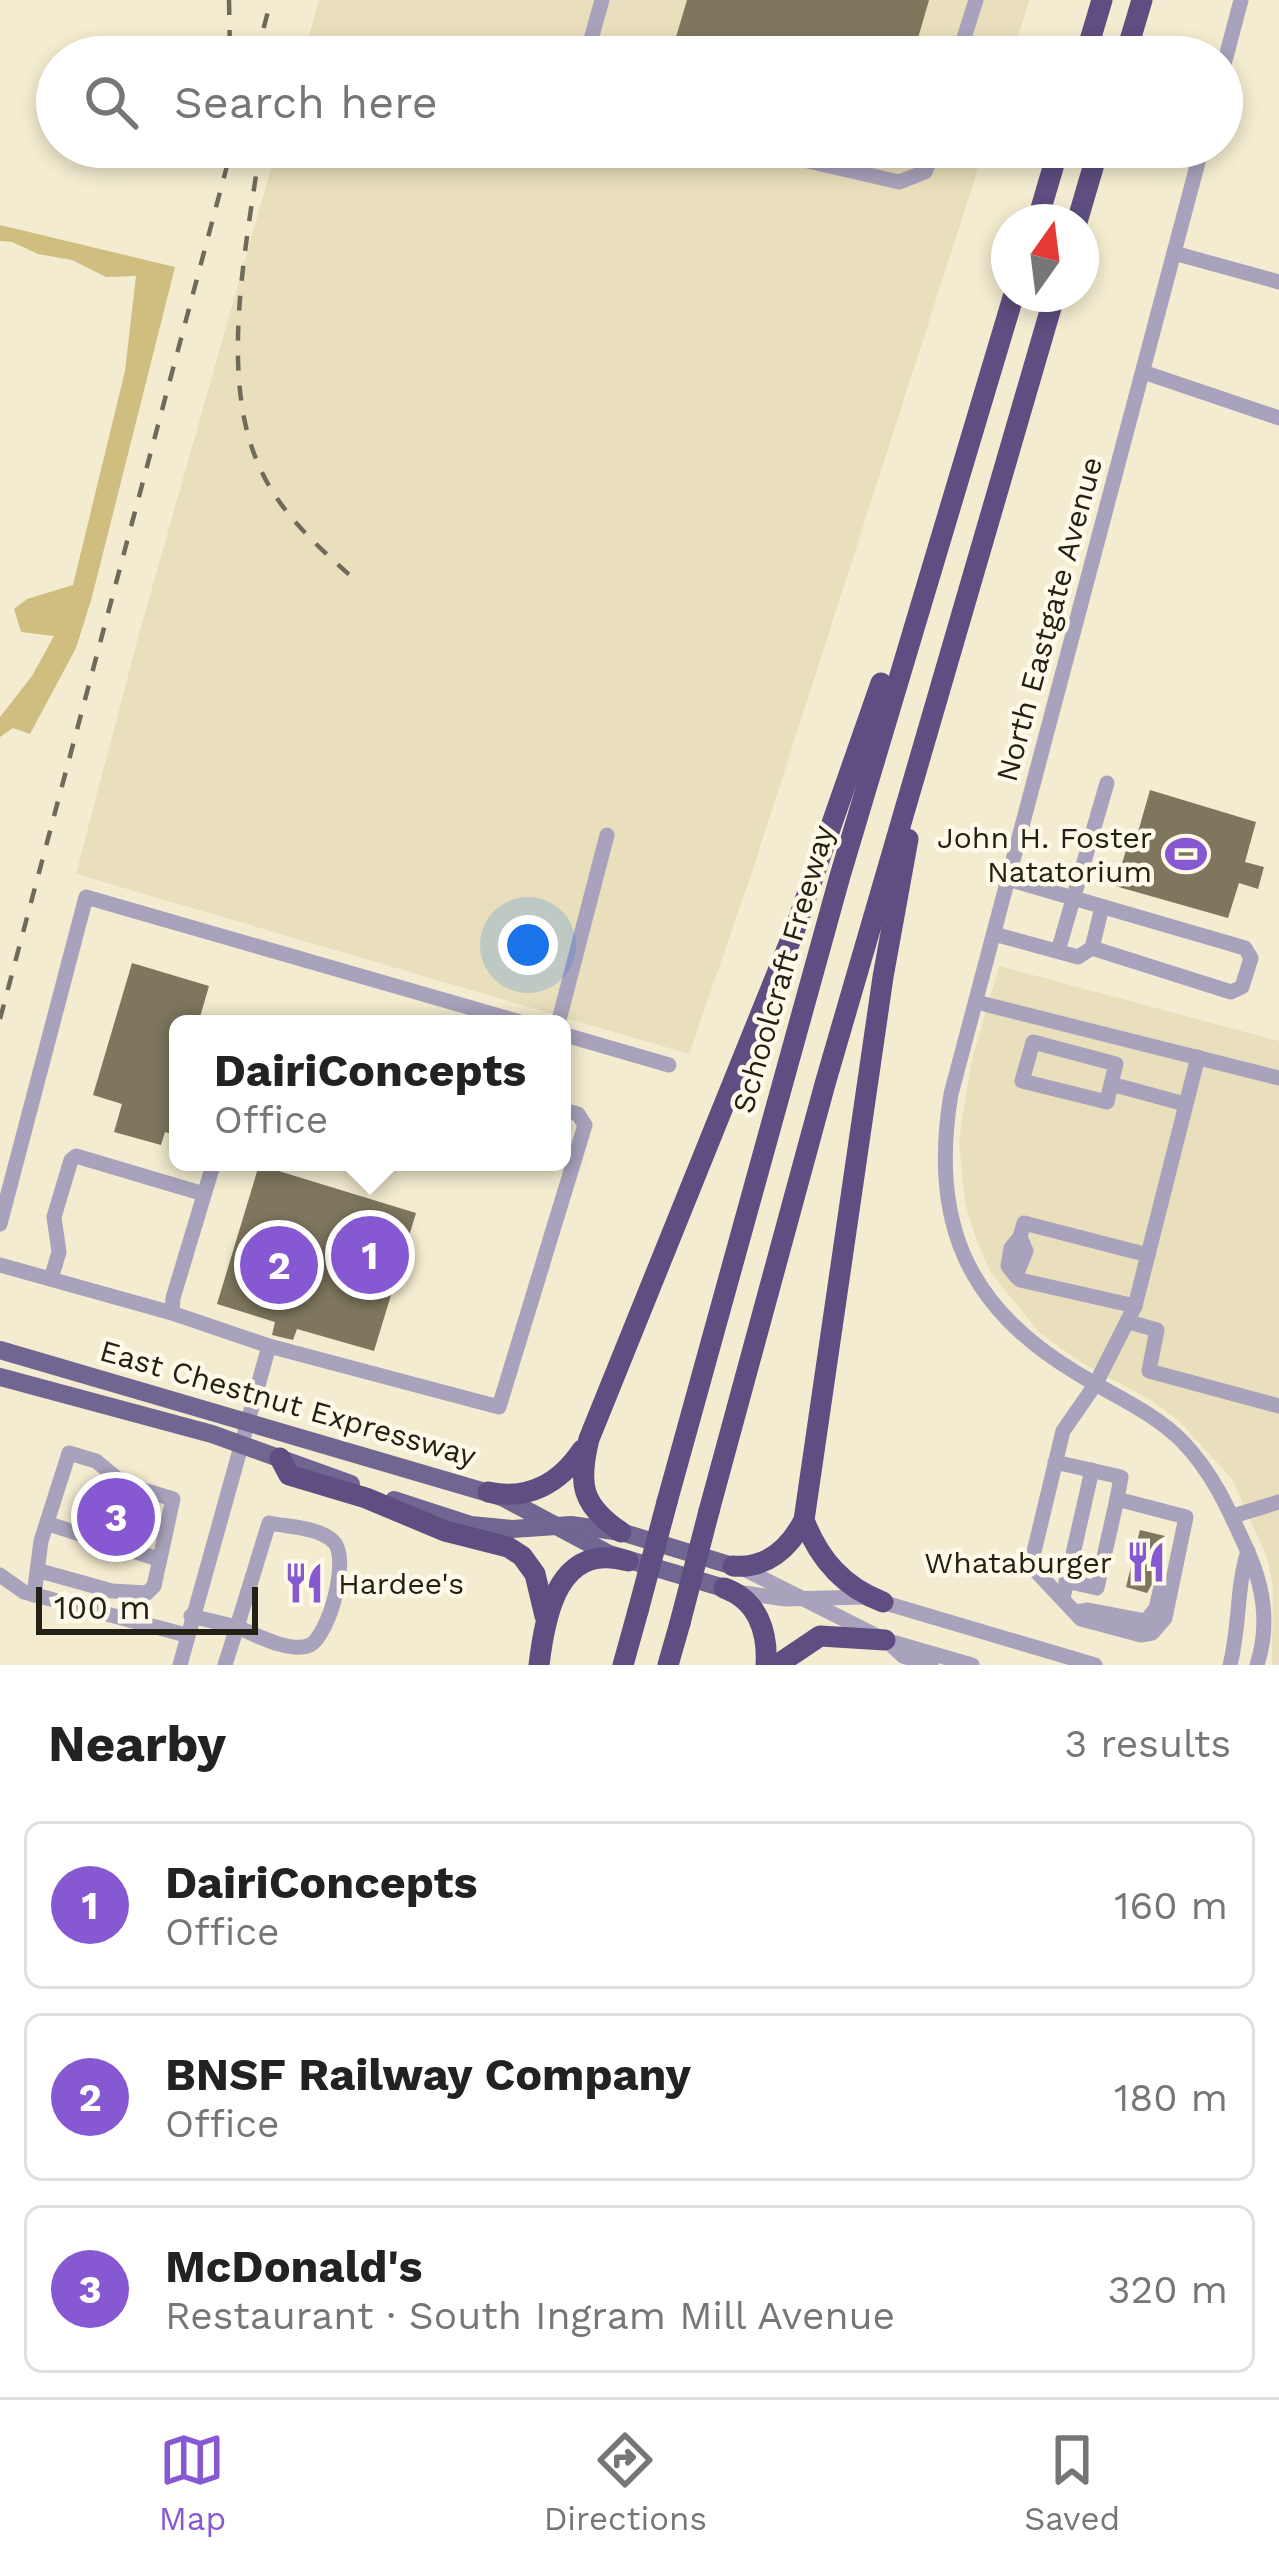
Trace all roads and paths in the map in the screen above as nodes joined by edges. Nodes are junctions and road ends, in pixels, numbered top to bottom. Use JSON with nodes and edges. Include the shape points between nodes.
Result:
{"nodes":[{"id":1,"x":602,"y":0,"type":"edge"},
{"id":2,"x":976,"y":0,"type":"edge"},
{"id":3,"x":1102,"y":0,"type":"edge"},
{"id":4,"x":1142,"y":0,"type":"edge"},
{"id":5,"x":1241,"y":0,"type":"edge"},
{"id":6,"x":592,"y":36,"type":"edge"},
{"id":7,"x":965,"y":36,"type":"edge"},
{"id":8,"x":1091,"y":36,"type":"edge"},
{"id":9,"x":1131,"y":36,"type":"edge"},
{"id":10,"x":1232,"y":36,"type":"edge"},
{"id":11,"x":838,"y":168,"type":"edge"},
{"id":12,"x":927,"y":168,"type":"edge"},
{"id":13,"x":1053,"y":168,"type":"edge"},
{"id":14,"x":1093,"y":168,"type":"edge"},
{"id":15,"x":1196,"y":168,"type":"edge"},
{"id":16,"x":1042,"y":204,"type":"edge"},
{"id":17,"x":1082,"y":204,"type":"edge"},
{"id":18,"x":1174,"y":253,"type":"junction"},
{"id":19,"x":1279,"y":282,"type":"edge"},
{"id":20,"x":1008,"y":312,"type":"edge"},
{"id":21,"x":1050,"y":312,"type":"edge"},
{"id":22,"x":1143,"y":372,"type":"junction"},
{"id":23,"x":1279,"y":418,"type":"edge"},
{"id":24,"x":969,"y":584,"type":"junction"},
{"id":25,"x":923,"y":590,"type":"junction"},
{"id":26,"x":1107,"y":783,"type":"dead end"},
{"id":27,"x":607,"y":835,"type":"dead end"},
{"id":28,"x":1008,"y":879,"type":"junction"},
{"id":29,"x":1073,"y":898,"type":"junction"},
{"id":30,"x":1102,"y":907,"type":"junction"},
{"id":31,"x":994,"y":934,"type":"junction"},
{"id":32,"x":1092,"y":948,"type":"junction"},
{"id":33,"x":1058,"y":951,"type":"junction"},
{"id":34,"x":976,"y":1002,"type":"junction"},
{"id":35,"x":496,"y":1015,"type":"edge"},
{"id":36,"x":559,"y":1015,"type":"edge"},
{"id":37,"x":571,"y":1037,"type":"edge"},
{"id":38,"x":1198,"y":1058,"type":"junction"},
{"id":39,"x":669,"y":1065,"type":"dead end"},
{"id":40,"x":1279,"y":1078,"type":"edge"},
{"id":41,"x":1111,"y":1084,"type":"junction"},
{"id":42,"x":1186,"y":1104,"type":"junction"},
{"id":43,"x":571,"y":1112,"type":"edge"},
{"id":44,"x":211,"y":1171,"type":"edge"},
{"id":45,"x":571,"y":1171,"type":"edge"},
{"id":46,"x":571,"y":1171,"type":"edge"},
{"id":47,"x":204,"y":1195,"type":"junction"},
{"id":48,"x":0,"y":1224,"type":"edge"},
{"id":49,"x":1148,"y":1255,"type":"junction"},
{"id":50,"x":0,"y":1265,"type":"edge"},
{"id":51,"x":50,"y":1280,"type":"junction"},
{"id":52,"x":172,"y":1313,"type":"junction"},
{"id":53,"x":1132,"y":1314,"type":"junction"},
{"id":54,"x":269,"y":1346,"type":"junction"},
{"id":55,"x":0,"y":1350,"type":"edge"},
{"id":56,"x":0,"y":1377,"type":"edge"},
{"id":57,"x":1095,"y":1385,"type":"junction"},
{"id":58,"x":1279,"y":1406,"type":"edge"},
{"id":59,"x":246,"y":1422,"type":"junction"},
{"id":60,"x":589,"y":1439,"type":"junction"},
{"id":61,"x":239,"y":1444,"type":"junction"},
{"id":62,"x":280,"y":1458,"type":"junction"},
{"id":63,"x":1055,"y":1462,"type":"junction"},
{"id":64,"x":1092,"y":1470,"type":"junction"},
{"id":65,"x":488,"y":1492,"type":"junction"},
{"id":66,"x":1117,"y":1499,"type":"junction"},
{"id":67,"x":1279,"y":1502,"type":"edge"},
{"id":68,"x":1233,"y":1516,"type":"junction"},
{"id":69,"x":804,"y":1520,"type":"junction"},
{"id":70,"x":49,"y":1524,"type":"junction"},
{"id":71,"x":553,"y":1526,"type":"junction"},
{"id":72,"x":622,"y":1532,"type":"junction"},
{"id":73,"x":1248,"y":1551,"type":"junction"},
{"id":74,"x":158,"y":1559,"type":"junction"},
{"id":75,"x":628,"y":1561,"type":"junction"},
{"id":76,"x":733,"y":1566,"type":"junction"},
{"id":77,"x":40,"y":1571,"type":"junction"},
{"id":78,"x":0,"y":1575,"type":"edge"},
{"id":79,"x":1238,"y":1583,"type":"junction"},
{"id":80,"x":724,"y":1588,"type":"junction"},
{"id":81,"x":1065,"y":1590,"type":"junction"},
{"id":82,"x":34,"y":1595,"type":"junction"},
{"id":83,"x":802,"y":1598,"type":"junction"},
{"id":84,"x":884,"y":1602,"type":"junction"},
{"id":85,"x":191,"y":1616,"type":"junction"},
{"id":86,"x":545,"y":1616,"type":"junction"},
{"id":87,"x":237,"y":1627,"type":"junction"},
{"id":88,"x":186,"y":1635,"type":"junction"},
{"id":89,"x":885,"y":1640,"type":"junction"},
{"id":90,"x":1260,"y":1662,"type":"edge"},
{"id":91,"x":180,"y":1665,"type":"edge"},
{"id":92,"x":225,"y":1665,"type":"edge"},
{"id":93,"x":539,"y":1665,"type":"edge"},
{"id":94,"x":623,"y":1665,"type":"edge"},
{"id":95,"x":668,"y":1665,"type":"edge"},
{"id":96,"x":766,"y":1665,"type":"edge"},
{"id":97,"x":777,"y":1665,"type":"edge"},
{"id":98,"x":931,"y":1665,"type":"edge"},
{"id":99,"x":972,"y":1665,"type":"edge"},
{"id":100,"x":1095,"y":1665,"type":"edge"},
{"id":101,"x":1217,"y":1665,"type":"edge"},
{"id":102,"x":1230,"y":1665,"type":"edge"}],
"edges":[{"from":1,"to":6,"type":"street"},
{"from":2,"to":7,"type":"street"},
{"from":3,"to":8,"type":"highway"},
{"from":4,"to":9,"type":"highway"},
{"from":5,"to":10,"type":"street"},
{"from":11,"to":12,"type":"street","via":[[898,182]]},
{"from":13,"to":16,"type":"highway"},
{"from":14,"to":17,"type":"highway"},
{"from":15,"to":18,"type":"street","name":"North Eastgate Avenue"},
{"from":18,"to":19,"type":"street"},
{"from":18,"to":22,"type":"street","name":"North Eastgate Avenue"},
{"from":20,"to":25,"type":"highway","name":"Schoolcraft Freeway"},
{"from":21,"to":24,"type":"highway"},
{"from":22,"to":23,"type":"street"},
{"from":22,"to":28,"type":"street","name":"North Eastgate Avenue"},
{"from":24,"to":69,"type":"highway","via":[[891,926]]},
{"from":24,"to":95,"type":"highway","bridge":true},
{"from":25,"to":60,"type":"highway","via":[[896,634],[802,911]]},
{"from":25,"to":94,"type":"highway","name":"Schoolcraft Freeway","bridge":true},
{"from":26,"to":29,"type":"street"},
{"from":27,"to":36,"type":"street"},
{"from":28,"to":29,"type":"street"},
{"from":28,"to":31,"type":"street","name":"North Eastgate Avenue"},
{"from":29,"to":30,"type":"street"},
{"from":29,"to":33,"type":"street"},
{"from":30,"to":32,"type":"street"},
{"from":30,"to":32,"type":"street","via":[[1245,948],[1251,958],[1242,987],[1231,992]]},
{"from":31,"to":33,"type":"street"},
{"from":31,"to":34,"type":"street","name":"North Eastgate Avenue"},
{"from":32,"to":33,"type":"street","via":[[1078,957]]},
{"from":34,"to":38,"type":"street"},
{"from":34,"to":57,"type":"street","name":"North Eastgate Avenue","via":[[944,1136],[951,1219],[988,1298],[1019,1333]]},
{"from":35,"to":48,"type":"street","via":[[86,897]]},
{"from":37,"to":39,"type":"street"},
{"from":38,"to":40,"type":"street"},
{"from":38,"to":42,"type":"street"},
{"from":41,"to":41,"type":"street","via":[[1116,1064],[1033,1042],[1022,1082],[1107,1102]]},
{"from":41,"to":42,"type":"street"},
{"from":42,"to":49,"type":"street"},
{"from":43,"to":46,"type":"street","via":[[585,1125]]},
{"from":44,"to":47,"type":"street"},
{"from":45,"to":54,"type":"street","via":[[499,1406]]},
{"from":47,"to":51,"type":"street","via":[[76,1156],[54,1216],[59,1252]]},
{"from":47,"to":52,"type":"street"},
{"from":49,"to":53,"type":"street"},
{"from":49,"to":53,"type":"street","via":[[1022,1230],[1026,1251],[1016,1276]]},
{"from":50,"to":51,"type":"street"},
{"from":51,"to":52,"type":"street"},
{"from":52,"to":54,"type":"street"},
{"from":53,"to":57,"type":"street"},
{"from":53,"to":58,"type":"street","via":[[1157,1330],[1149,1371]]},
{"from":54,"to":59,"type":"street"},
{"from":55,"to":59,"type":"main road","name":"East Chestnut Expressway"},
{"from":56,"to":61,"type":"main road","name":"East Chestnut Expressway"},
{"from":57,"to":63,"type":"street","via":[[1063,1431]]},
{"from":57,"to":68,"type":"street","name":"North Eastgate Avenue","via":[[1179,1438]]},
{"from":59,"to":61,"type":"street"},
{"from":59,"to":65,"type":"main road","name":"East Chestnut Expressway"},
{"from":60,"to":65,"type":"highway","via":[[549,1484],[519,1495]]},
{"from":60,"to":72,"type":"highway","via":[[583,1489]]},
{"from":61,"to":62,"type":"main road","name":"East Chestnut Expressway"},
{"from":61,"to":85,"type":"street"},
{"from":62,"to":71,"type":"main road","name":"East Chestnut Expressway","via":[[451,1520]]},
{"from":62,"to":86,"type":"highway","via":[[289,1475],[508,1547],[535,1574]]},
{"from":63,"to":64,"type":"street"},
{"from":63,"to":81,"type":"street","via":[[1032,1560],[1034,1570]]},
{"from":64,"to":66,"type":"street","via":[[1120,1477]]},
{"from":64,"to":81,"type":"street"},
{"from":65,"to":71,"type":"main road","name":"East Chestnut Expressway"},
{"from":66,"to":81,"type":"street","via":[[1097,1588]]},
{"from":66,"to":81,"type":"street","via":[[1184,1524],[1160,1627],[1141,1635],[1081,1619]]},
{"from":67,"to":68,"type":"street"},
{"from":68,"to":73,"type":"street","name":"North Eastgate Avenue"},
{"from":69,"to":76,"type":"highway","via":[[778,1554]]},
{"from":69,"to":84,"type":"highway","via":[[840,1577]]},
{"from":70,"to":74,"type":"street"},
{"from":70,"to":74,"type":"street","via":[[69,1453],[96,1461],[124,1484],[173,1499]]},
{"from":70,"to":77,"type":"street"},
{"from":71,"to":72,"type":"main road","name":"East Chestnut Expressway"},
{"from":71,"to":75,"type":"main road","name":"East Chestnut Expressway"},
{"from":72,"to":76,"type":"main road","name":"East Chestnut Expressway"},
{"from":73,"to":79,"type":"street"},
{"from":73,"to":90,"type":"street","name":"North Eastgate Avenue","via":[[1263,1593]]},
{"from":74,"to":77,"type":"street","via":[[154,1586],[136,1595]]},
{"from":75,"to":80,"type":"main road","name":"East Chestnut Expressway"},
{"from":75,"to":86,"type":"highway","via":[[601,1558],[577,1569]]},
{"from":76,"to":83,"type":"street","name":"East Chestnut Expressway"},
{"from":77,"to":82,"type":"street"},
{"from":78,"to":82,"type":"street"},
{"from":79,"to":101,"type":"street"},
{"from":79,"to":102,"type":"street"},
{"from":80,"to":83,"type":"street","name":"East Chestnut Expressway"},
{"from":80,"to":96,"type":"highway","via":[[759,1618]]},
{"from":82,"to":88,"type":"street"},
{"from":83,"to":84,"type":"street","name":"East Chestnut Expressway"},
{"from":83,"to":89,"type":"street","name":"East Chestnut Expressway"},
{"from":84,"to":100,"type":"street","name":"East Chestnut Expressway"},
{"from":85,"to":87,"type":"street"},
{"from":85,"to":88,"type":"street"},
{"from":86,"to":93,"type":"highway"},
{"from":87,"to":87,"type":"street","via":[[288,1645],[314,1642],[338,1582],[340,1549],[327,1535],[269,1523]]},
{"from":87,"to":92,"type":"street"},
{"from":88,"to":91,"type":"street"},
{"from":89,"to":97,"type":"highway","via":[[820,1636]]},
{"from":89,"to":98,"type":"street"},
{"from":89,"to":99,"type":"street","name":"East Chestnut Expressway"}]}
